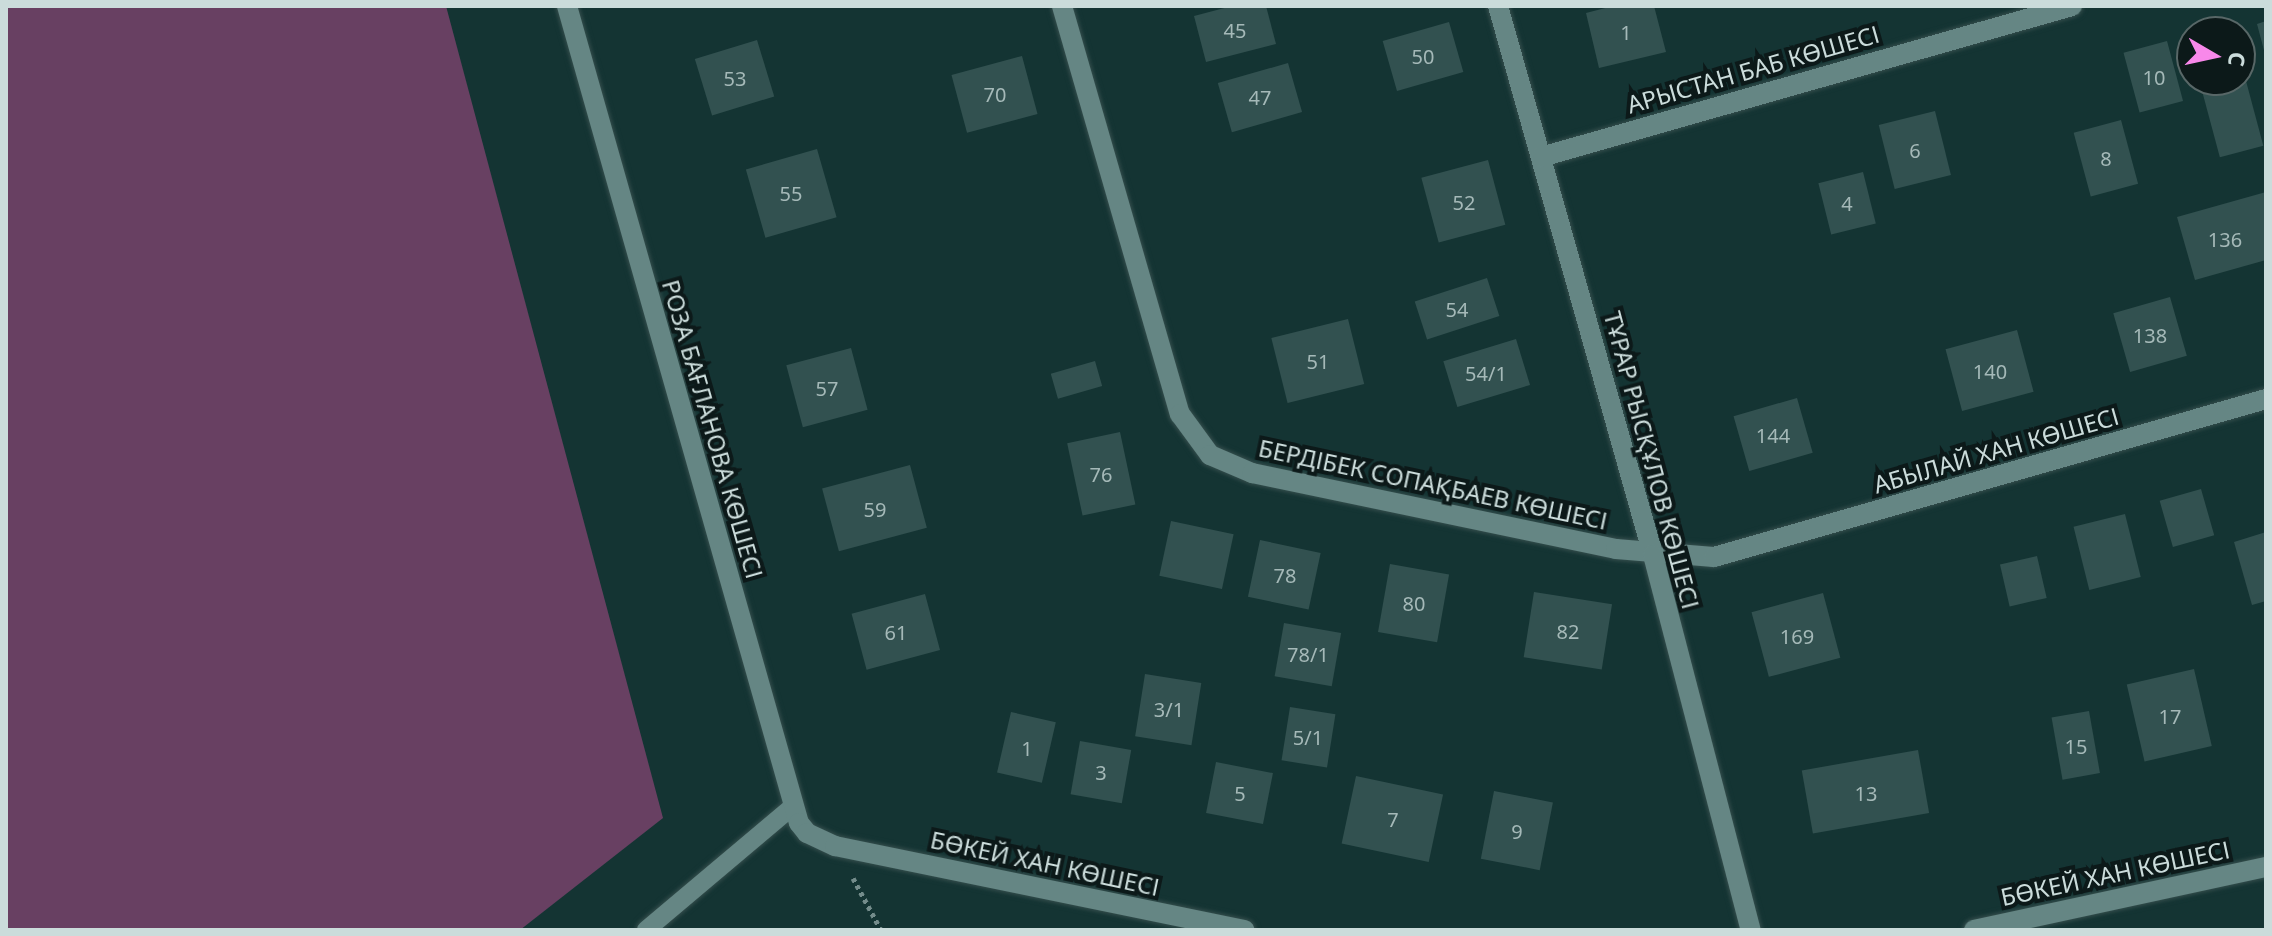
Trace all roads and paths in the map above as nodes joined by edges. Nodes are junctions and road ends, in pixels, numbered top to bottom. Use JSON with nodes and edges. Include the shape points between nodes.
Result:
{"nodes":[{"id":1,"x":567,"y":6,"type":"edge"},
{"id":2,"x":1062,"y":6,"type":"edge"},
{"id":3,"x":1498,"y":6,"type":"edge"},
{"id":4,"x":2072,"y":6,"type":"edge"},
{"id":5,"x":1541,"y":157,"type":"junction"},
{"id":6,"x":2266,"y":399,"type":"edge"},
{"id":7,"x":1740,"y":552,"type":"joint"},
{"id":8,"x":1653,"y":555,"type":"junction"},
{"id":9,"x":792,"y":807,"type":"junction"},
{"id":10,"x":835,"y":846,"type":"junction"},
{"id":11,"x":2266,"y":867,"type":"edge"},
{"id":12,"x":646,"y":930,"type":"edge"},
{"id":13,"x":881,"y":930,"type":"edge"},
{"id":14,"x":1244,"y":930,"type":"edge"},
{"id":15,"x":1751,"y":930,"type":"edge"},
{"id":16,"x":1974,"y":930,"type":"edge"}],
"edges":[{"from":1,"to":9,"type":"street","name":"РОЗА БАҒЛАНОВА КӨШЕСІ"},
{"from":2,"to":8,"type":"street","name":"БЕРДІБЕК СОПАҚБАЕВ КӨШЕСІ","via":[[1180,414],[1210,455],[1252,473]]},
{"from":3,"to":5,"type":"street","name":"ТҰРАР РЫСҚҰЛОВ КӨШЕСІ"},
{"from":4,"to":5,"type":"street","name":"АРЫСТАН БАБ КӨШЕСІ"},
{"from":5,"to":8,"type":"street","name":"ТҰРАР РЫСҚҰЛОВ КӨШЕСІ"},
{"from":6,"to":7,"type":"street","name":"АБЫЛАЙ ХАН КӨШЕСІ"},
{"from":7,"to":8,"type":"street","name":"БЕРДІБЕК СОПАҚБАЕВ КӨШЕСІ"},
{"from":8,"to":15,"type":"street","name":"ТҰРАР РЫСҚҰЛОВ КӨШЕСІ"},
{"from":9,"to":10,"type":"street","name":"РОЗА БАҒЛАНОВА КӨШЕСІ","via":[[807,833]]},
{"from":9,"to":12,"type":"lane"},
{"from":10,"to":13,"type":"path"},
{"from":10,"to":14,"type":"street","name":"БӨКЕЙ ХАН КӨШЕСІ"},
{"from":11,"to":16,"type":"street","name":"БӨКЕЙ ХАН КӨШЕСІ"}]}
